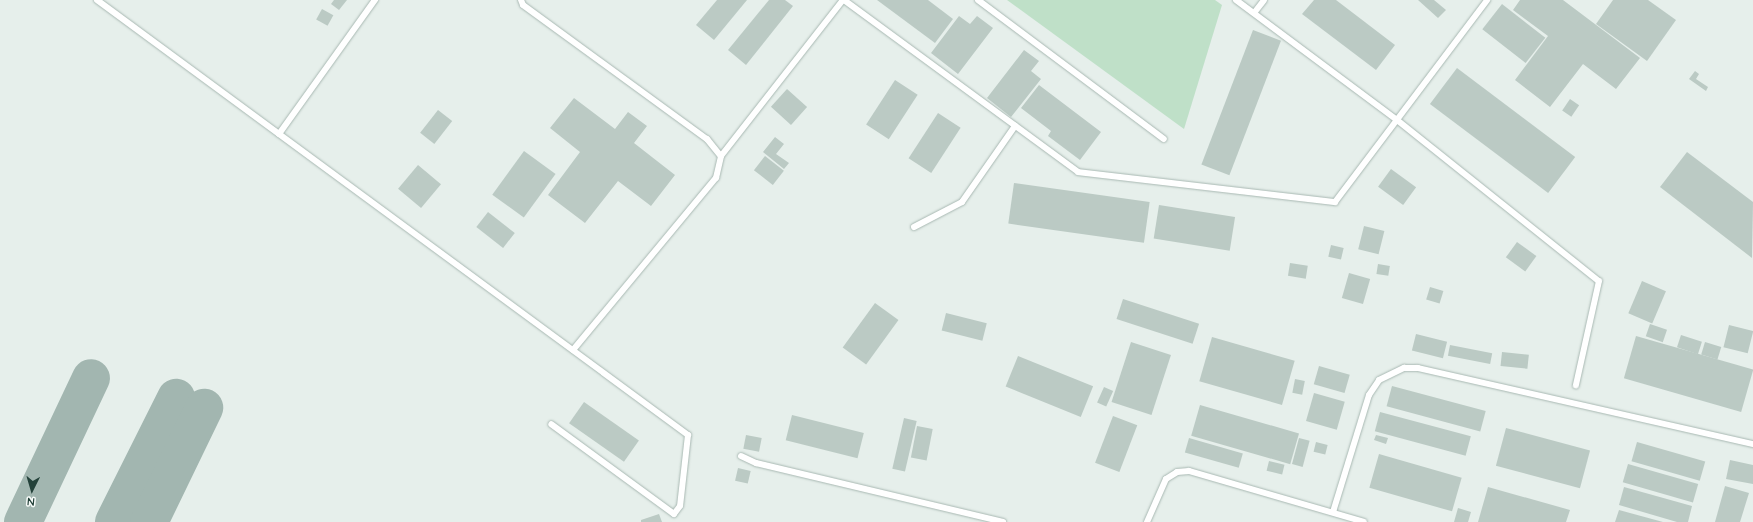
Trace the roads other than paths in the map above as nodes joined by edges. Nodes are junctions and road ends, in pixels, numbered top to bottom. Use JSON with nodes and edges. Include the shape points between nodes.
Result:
{"nodes":[{"id":1,"x":97,"y":0,"type":"edge"},
{"id":2,"x":375,"y":0,"type":"edge"},
{"id":3,"x":521,"y":0,"type":"edge"},
{"id":4,"x":844,"y":0,"type":"edge"},
{"id":5,"x":978,"y":0,"type":"edge"},
{"id":6,"x":1236,"y":0,"type":"edge"},
{"id":7,"x":1264,"y":0,"type":"edge"},
{"id":8,"x":1487,"y":0,"type":"edge"},
{"id":9,"x":987,"y":2,"type":"edge"},
{"id":10,"x":1254,"y":13,"type":"junction"},
{"id":11,"x":1397,"y":120,"type":"junction"},
{"id":12,"x":1015,"y":126,"type":"junction"},
{"id":13,"x":279,"y":134,"type":"junction"},
{"id":14,"x":1164,"y":139,"type":"dead end"},
{"id":15,"x":721,"y":156,"type":"junction"},
{"id":16,"x":914,"y":227,"type":"dead end"},
{"id":17,"x":573,"y":350,"type":"junction"},
{"id":18,"x":1576,"y":385,"type":"dead end"},
{"id":19,"x":551,"y":424,"type":"dead end"},
{"id":20,"x":1753,"y":444,"type":"edge"},
{"id":21,"x":741,"y":456,"type":"dead end"},
{"id":22,"x":1333,"y":512,"type":"junction"},
{"id":23,"x":1004,"y":522,"type":"edge"},
{"id":24,"x":1147,"y":522,"type":"edge"},
{"id":25,"x":1364,"y":522,"type":"edge"}],
"edges":[{"from":1,"to":13,"type":"lane"},
{"from":2,"to":13,"type":"lane"},
{"from":3,"to":15,"type":"lane","via":[[523,5],[707,139]]},
{"from":4,"to":12,"type":"lane"},
{"from":4,"to":15,"type":"lane"},
{"from":5,"to":9,"type":"lane"},
{"from":6,"to":10,"type":"lane"},
{"from":7,"to":10,"type":"lane"},
{"from":8,"to":11,"type":"lane"},
{"from":9,"to":14,"type":"lane"},
{"from":10,"to":11,"type":"lane"},
{"from":11,"to":12,"type":"lane","via":[[1335,202],[1078,172]]},
{"from":11,"to":18,"type":"lane","via":[[1599,281]]},
{"from":12,"to":16,"type":"lane","via":[[962,202]]},
{"from":13,"to":17,"type":"lane"},
{"from":15,"to":17,"type":"lane","via":[[716,178]]},
{"from":17,"to":19,"type":"lane","via":[[688,435],[680,506],[674,514]]},
{"from":20,"to":22,"type":"lane","via":[[1418,368],[1404,368],[1379,380],[1369,395]]},
{"from":21,"to":23,"type":"lane","via":[[756,463]]},
{"from":22,"to":24,"type":"lane","via":[[1189,471],[1177,472],[1166,479]]},
{"from":22,"to":25,"type":"lane"}]}
